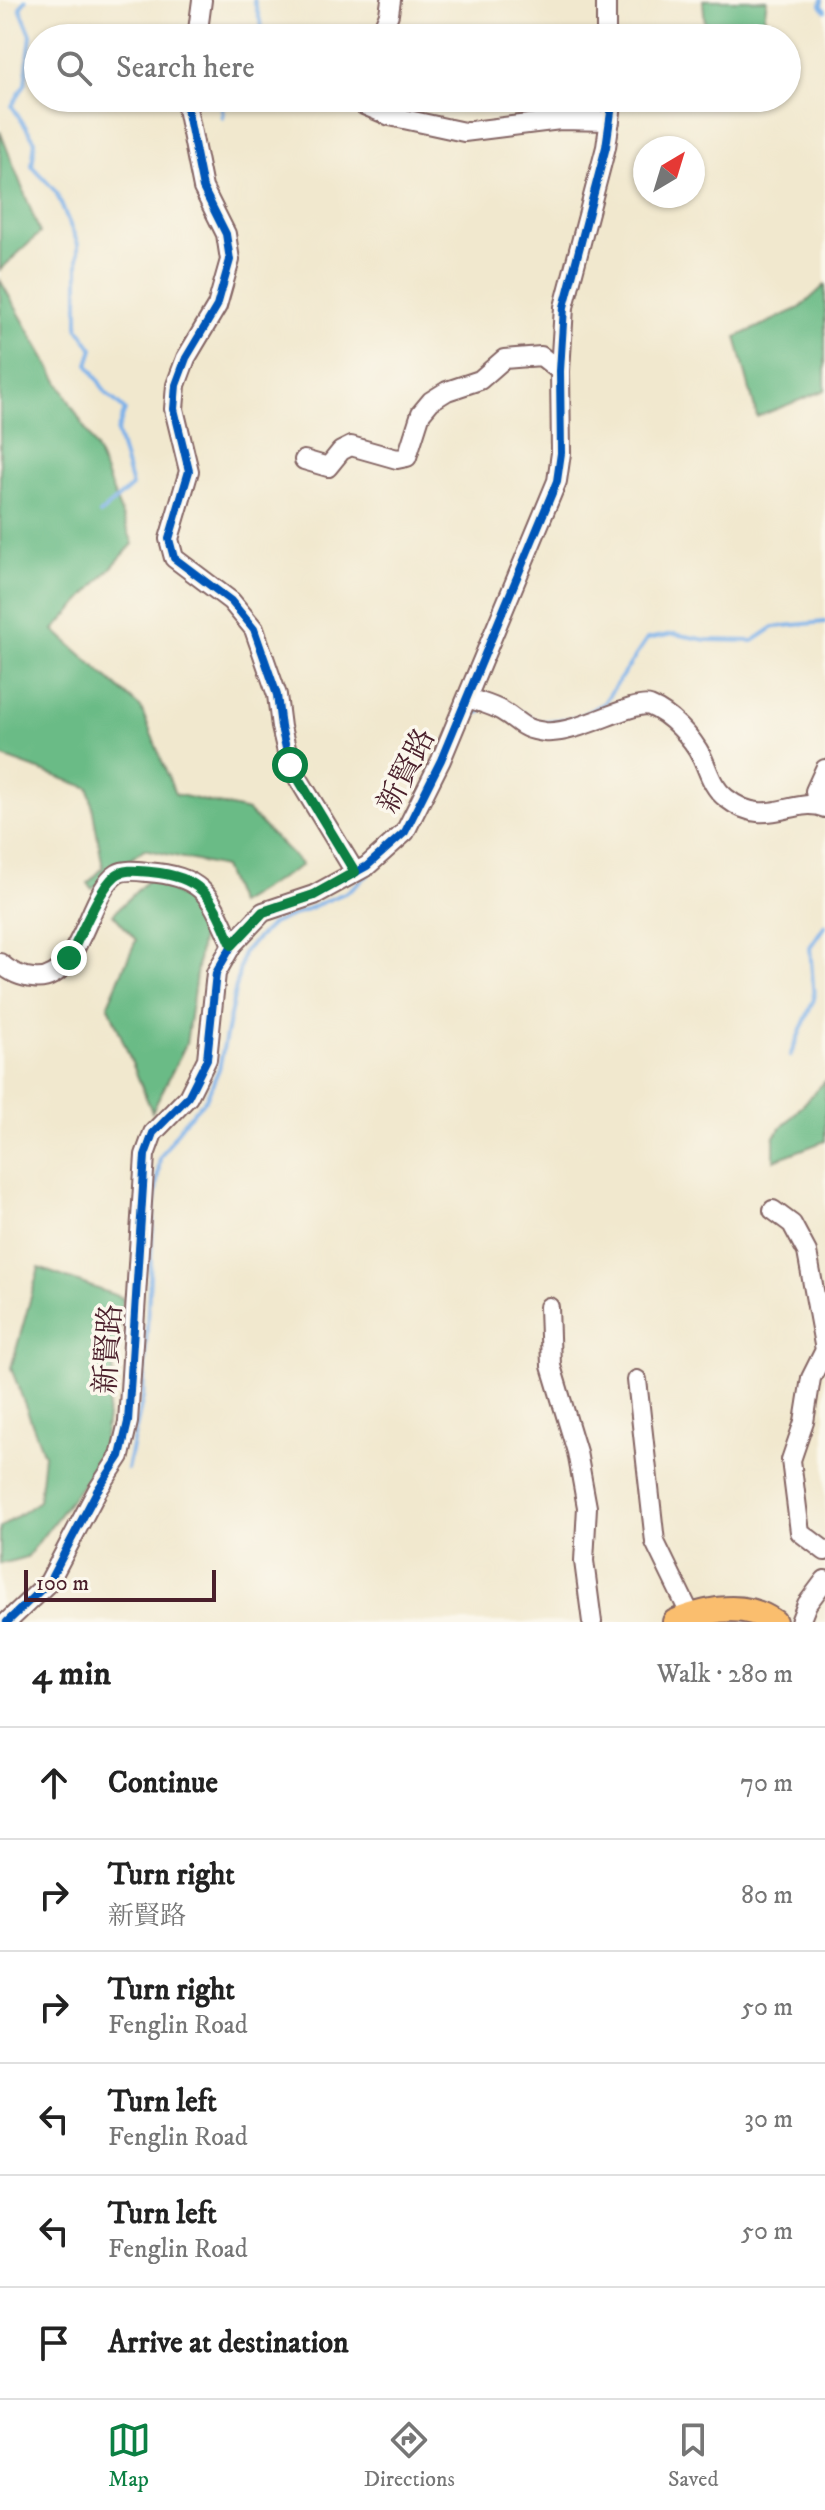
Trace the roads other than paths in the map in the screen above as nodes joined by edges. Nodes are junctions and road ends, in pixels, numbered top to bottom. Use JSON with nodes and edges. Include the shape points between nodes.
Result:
{"nodes":[{"id":1,"x":202,"y":0,"type":"edge"},
{"id":2,"x":391,"y":0,"type":"edge"},
{"id":3,"x":606,"y":0,"type":"edge"},
{"id":4,"x":199,"y":24,"type":"edge"},
{"id":5,"x":385,"y":24,"type":"edge"},
{"id":6,"x":606,"y":24,"type":"edge"},
{"id":7,"x":188,"y":112,"type":"edge"},
{"id":8,"x":381,"y":112,"type":"edge"},
{"id":9,"x":611,"y":112,"type":"edge"},
{"id":10,"x":610,"y":121,"type":"junction"},
{"id":11,"x":560,"y":371,"type":"junction"},
{"id":12,"x":304,"y":460,"type":"dead end"},
{"id":13,"x":468,"y":698,"type":"junction"},
{"id":14,"x":825,"y":769,"type":"edge"},
{"id":15,"x":821,"y":806,"type":"edge"},
{"id":16,"x":355,"y":872,"type":"junction"},
{"id":17,"x":232,"y":945,"type":"junction"},
{"id":18,"x":0,"y":963,"type":"edge"},
{"id":19,"x":773,"y":1210,"type":"dead end"},
{"id":20,"x":549,"y":1307,"type":"dead end"},
{"id":21,"x":637,"y":1380,"type":"dead end"},
{"id":22,"x":825,"y":1551,"type":"edge"},
{"id":23,"x":825,"y":1580,"type":"edge"},
{"id":24,"x":683,"y":1619,"type":"edge"},
{"id":25,"x":7,"y":1622,"type":"edge"},
{"id":26,"x":592,"y":1622,"type":"edge"},
{"id":27,"x":774,"y":1622,"type":"edge"},
{"id":28,"x":800,"y":1622,"type":"edge"}],
"edges":[{"from":1,"to":4,"type":"street"},
{"from":2,"to":5,"type":"street"},
{"from":3,"to":6,"type":"street"},
{"from":7,"to":16,"type":"street","via":[[203,188],[226,234],[230,260],[217,306],[176,385],[174,409],[189,471],[169,539],[174,558],[231,601],[254,629],[277,695],[290,765]]},
{"from":8,"to":10,"type":"street","via":[[464,132],[560,120]]},
{"from":9,"to":10,"type":"street","name":"新賢路"},
{"from":10,"to":11,"type":"street","name":"新賢路","via":[[564,307]]},
{"from":11,"to":12,"type":"street","via":[[541,356],[504,359],[480,380],[447,391],[421,413],[407,457],[351,446],[328,467]]},
{"from":11,"to":13,"type":"street","name":"新賢路","via":[[557,481]]},
{"from":13,"to":15,"type":"street","via":[[502,711],[521,727],[547,732],[577,729],[647,705],[669,716],[701,755],[712,784],[750,812]]},
{"from":13,"to":16,"type":"street","name":"新賢路","via":[[405,832]]},
{"from":14,"to":15,"type":"street","via":[[815,791]]},
{"from":16,"to":17,"type":"street","name":"新賢路","via":[[314,895],[263,912]]},
{"from":17,"to":18,"type":"street","via":[[201,889],[183,877],[131,871],[116,874],[107,886],[56,973],[38,979],[19,976]]},
{"from":17,"to":25,"type":"street","name":"新賢路","via":[[216,973],[207,1059],[188,1097],[153,1133],[145,1155],[128,1422],[120,1456],[49,1582]]},
{"from":19,"to":22,"type":"street","via":[[792,1224],[807,1252],[825,1350],[811,1378],[791,1460],[800,1532]]},
{"from":20,"to":26,"type":"street","via":[[551,1366],[587,1507],[584,1561]]},
{"from":21,"to":24,"type":"street","via":[[655,1542]]},
{"from":23,"to":28,"type":"street"},
{"from":24,"to":27,"type":"main road","via":[[741,1609]]}]}
